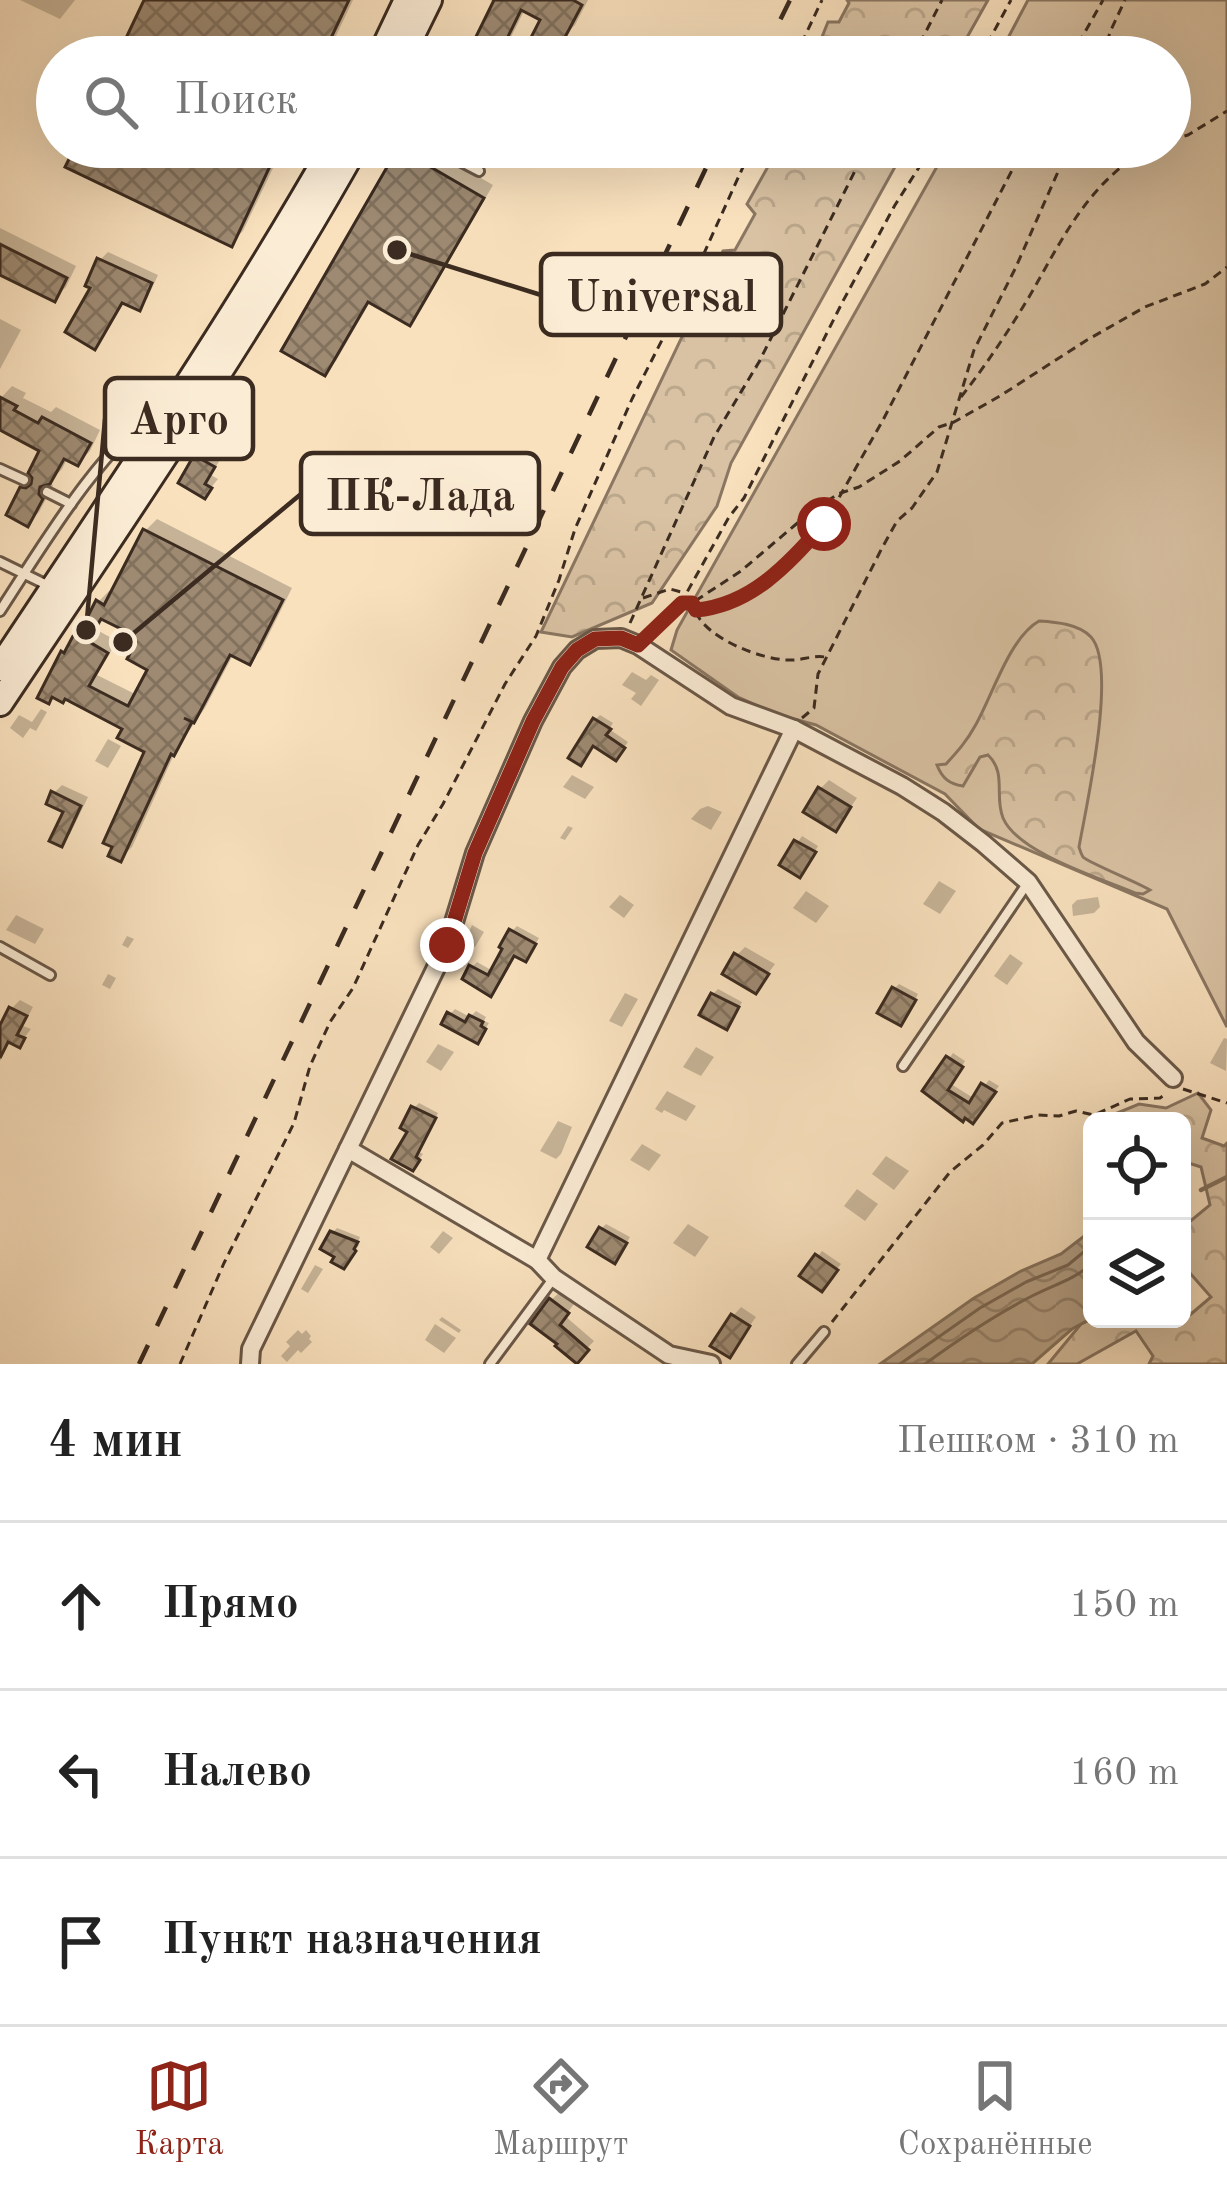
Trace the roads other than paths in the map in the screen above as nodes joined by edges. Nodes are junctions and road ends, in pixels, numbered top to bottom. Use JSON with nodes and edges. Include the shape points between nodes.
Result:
{"nodes":[{"id":1,"x":407,"y":0,"type":"edge"},
{"id":2,"x":429,"y":0,"type":"edge"},
{"id":3,"x":390,"y":36,"type":"edge"},
{"id":4,"x":411,"y":36,"type":"edge"},
{"id":5,"x":321,"y":168,"type":"edge"},
{"id":6,"x":343,"y":168,"type":"edge"},
{"id":7,"x":473,"y":168,"type":"edge"},
{"id":8,"x":479,"y":171,"type":"dead end"},
{"id":9,"x":163,"y":424,"type":"junction"},
{"id":10,"x":0,"y":469,"type":"edge"},
{"id":11,"x":24,"y":480,"type":"dead end"},
{"id":12,"x":46,"y":492,"type":"dead end"},
{"id":13,"x":71,"y":504,"type":"junction"},
{"id":14,"x":0,"y":562,"type":"edge"},
{"id":15,"x":25,"y":574,"type":"junction"},
{"id":16,"x":53,"y":588,"type":"junction"},
{"id":17,"x":0,"y":611,"type":"edge"},
{"id":18,"x":0,"y":668,"type":"edge"},
{"id":19,"x":0,"y":703,"type":"edge"},
{"id":20,"x":794,"y":729,"type":"junction"},
{"id":21,"x":1028,"y":882,"type":"junction"},
{"id":22,"x":0,"y":947,"type":"edge"},
{"id":23,"x":50,"y":975,"type":"dead end"},
{"id":24,"x":903,"y":1066,"type":"dead end"},
{"id":25,"x":1174,"y":1082,"type":"road end"},
{"id":26,"x":348,"y":1149,"type":"junction"},
{"id":27,"x":537,"y":1260,"type":"junction"},
{"id":28,"x":554,"y":1278,"type":"junction"},
{"id":29,"x":824,"y":1332,"type":"road end"},
{"id":30,"x":250,"y":1364,"type":"edge"},
{"id":31,"x":490,"y":1364,"type":"edge"},
{"id":32,"x":711,"y":1364,"type":"edge"},
{"id":33,"x":797,"y":1364,"type":"edge"}],
"edges":[{"from":1,"to":3,"type":"main road"},
{"from":2,"to":4,"type":"main road"},
{"from":5,"to":9,"type":"main road"},
{"from":6,"to":9,"type":"main road","via":[[299,246]]},
{"from":7,"to":8,"type":"lane"},
{"from":9,"to":13,"type":"lane","via":[[96,467]]},
{"from":9,"to":16,"type":"main road"},
{"from":9,"to":19,"type":"main road","via":[[150,492]]},
{"from":10,"to":11,"type":"lane"},
{"from":12,"to":13,"type":"lane"},
{"from":13,"to":15,"type":"lane"},
{"from":14,"to":15,"type":"lane"},
{"from":15,"to":16,"type":"lane"},
{"from":15,"to":17,"type":"lane"},
{"from":16,"to":18,"type":"main road"},
{"from":20,"to":21,"type":"street","via":[[943,812]]},
{"from":20,"to":26,"type":"street","via":[[731,706],[629,642],[595,639],[577,650],[533,721],[475,853],[447,945]]},
{"from":20,"to":27,"type":"street"},
{"from":21,"to":24,"type":"lane"},
{"from":21,"to":25,"type":"street","via":[[1136,1042]]},
{"from":22,"to":23,"type":"lane"},
{"from":26,"to":27,"type":"street"},
{"from":26,"to":30,"type":"street"},
{"from":27,"to":28,"type":"street"},
{"from":28,"to":31,"type":"lane"},
{"from":28,"to":32,"type":"street","via":[[669,1355]]},
{"from":29,"to":33,"type":"lane"}]}
